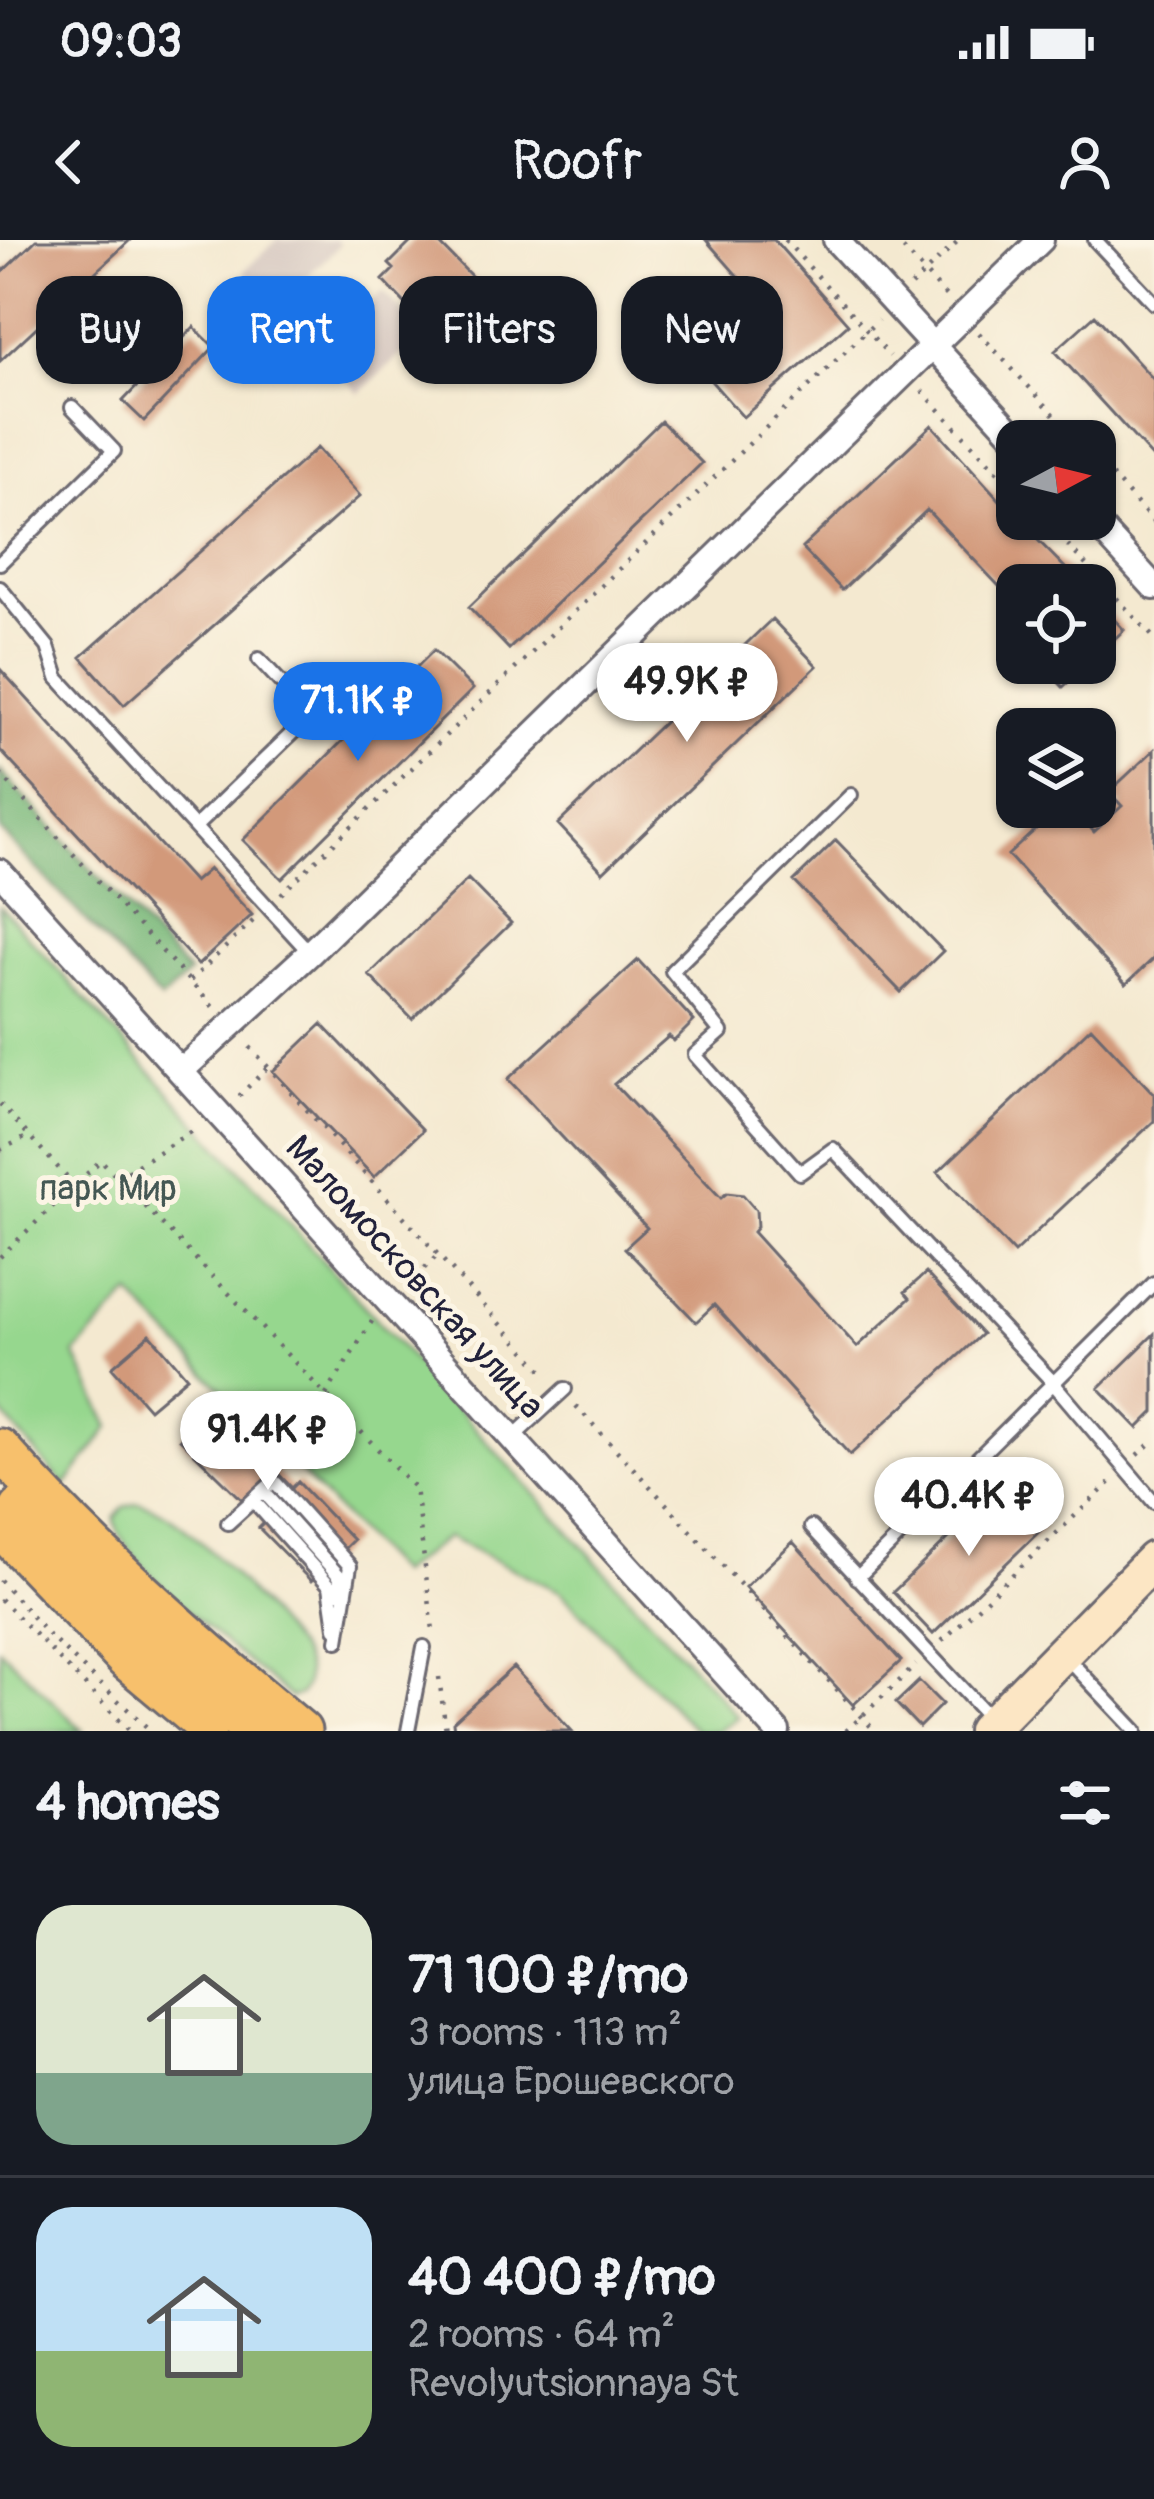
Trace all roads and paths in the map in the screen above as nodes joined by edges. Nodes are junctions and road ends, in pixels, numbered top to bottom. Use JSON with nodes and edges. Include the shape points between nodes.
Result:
{"nodes":[{"id":1,"x":836,"y":240,"type":"edge"},
{"id":2,"x":895,"y":240,"type":"edge"},
{"id":3,"x":959,"y":240,"type":"edge"},
{"id":4,"x":1041,"y":240,"type":"edge"},
{"id":5,"x":1095,"y":240,"type":"edge"},
{"id":6,"x":925,"y":273,"type":"junction"},
{"id":7,"x":1154,"y":303,"type":"edge"},
{"id":8,"x":894,"y":304,"type":"junction"},
{"id":9,"x":964,"y":316,"type":"junction"},
{"id":10,"x":933,"y":346,"type":"junction"},
{"id":11,"x":72,"y":407,"type":"dead end"},
{"id":12,"x":1001,"y":420,"type":"edge"},
{"id":13,"x":1060,"y":420,"type":"edge"},
{"id":14,"x":1116,"y":481,"type":"edge"},
{"id":15,"x":1154,"y":522,"type":"edge"},
{"id":16,"x":1062,"y":540,"type":"edge"},
{"id":17,"x":1111,"y":540,"type":"edge"},
{"id":18,"x":0,"y":563,"type":"edge"},
{"id":19,"x":1154,"y":586,"type":"edge"},
{"id":20,"x":0,"y":588,"type":"edge"},
{"id":21,"x":1154,"y":638,"type":"edge"},
{"id":22,"x":259,"y":659,"type":"dead end"},
{"id":23,"x":0,"y":774,"type":"edge"},
{"id":24,"x":851,"y":795,"type":"dead end"},
{"id":25,"x":195,"y":827,"type":"junction"},
{"id":26,"x":0,"y":872,"type":"edge"},
{"id":27,"x":268,"y":907,"type":"junction"},
{"id":28,"x":310,"y":953,"type":"junction"},
{"id":29,"x":190,"y":981,"type":"junction"},
{"id":30,"x":218,"y":1012,"type":"dead end"},
{"id":31,"x":250,"y":1047,"type":"dead end"},
{"id":32,"x":260,"y":1059,"type":"dead end"},
{"id":33,"x":267,"y":1068,"type":"dead end"},
{"id":34,"x":182,"y":1070,"type":"junction"},
{"id":35,"x":235,"y":1100,"type":"dead end"},
{"id":36,"x":0,"y":1104,"type":"edge"},
{"id":37,"x":198,"y":1127,"type":"dead end"},
{"id":38,"x":29,"y":1136,"type":"junction"},
{"id":39,"x":0,"y":1150,"type":"edge"},
{"id":40,"x":117,"y":1178,"type":"junction"},
{"id":41,"x":74,"y":1186,"type":"junction"},
{"id":42,"x":438,"y":1255,"type":"dead end"},
{"id":43,"x":0,"y":1257,"type":"edge"},
{"id":44,"x":1154,"y":1283,"type":"edge"},
{"id":45,"x":403,"y":1288,"type":"dead end"},
{"id":46,"x":379,"y":1310,"type":"dead end"},
{"id":47,"x":1052,"y":1382,"type":"junction"},
{"id":48,"x":565,"y":1389,"type":"dead end"},
{"id":49,"x":326,"y":1395,"type":"junction"},
{"id":50,"x":512,"y":1437,"type":"junction"},
{"id":51,"x":1154,"y":1441,"type":"edge"},
{"id":52,"x":0,"y":1449,"type":"edge"},
{"id":53,"x":1124,"y":1470,"type":"junction"},
{"id":54,"x":0,"y":1486,"type":"edge"},
{"id":55,"x":258,"y":1496,"type":"junction"},
{"id":56,"x":1154,"y":1502,"type":"edge"},
{"id":57,"x":228,"y":1522,"type":"dead end"},
{"id":58,"x":0,"y":1527,"type":"edge"},
{"id":59,"x":811,"y":1527,"type":"dead end"},
{"id":60,"x":1154,"y":1560,"type":"edge"},
{"id":61,"x":857,"y":1578,"type":"junction"},
{"id":62,"x":0,"y":1580,"type":"edge"},
{"id":63,"x":0,"y":1599,"type":"edge"},
{"id":64,"x":429,"y":1645,"type":"joint"},
{"id":65,"x":1062,"y":1653,"type":"junction"},
{"id":66,"x":927,"y":1655,"type":"junction"},
{"id":67,"x":438,"y":1665,"type":"dead end"},
{"id":68,"x":990,"y":1727,"type":"edge"},
{"id":69,"x":130,"y":1731,"type":"edge"},
{"id":70,"x":151,"y":1731,"type":"edge"},
{"id":71,"x":211,"y":1731,"type":"edge"},
{"id":72,"x":252,"y":1731,"type":"edge"},
{"id":73,"x":301,"y":1731,"type":"edge"},
{"id":74,"x":408,"y":1731,"type":"edge"},
{"id":75,"x":446,"y":1731,"type":"edge"},
{"id":76,"x":777,"y":1731,"type":"edge"},
{"id":77,"x":846,"y":1731,"type":"edge"},
{"id":78,"x":1136,"y":1731,"type":"edge"}],
"edges":[{"from":1,"to":8,"type":"street"},
{"from":2,"to":6,"type":"path"},
{"from":3,"to":6,"type":"path"},
{"from":4,"to":9,"type":"street"},
{"from":5,"to":7,"type":"lane"},
{"from":6,"to":8,"type":"path"},
{"from":6,"to":9,"type":"path"},
{"from":8,"to":10,"type":"street"},
{"from":8,"to":27,"type":"path"},
{"from":9,"to":10,"type":"street"},
{"from":9,"to":13,"type":"path"},
{"from":10,"to":12,"type":"street"},
{"from":10,"to":28,"type":"street"},
{"from":11,"to":18,"type":"lane","via":[[114,451]]},
{"from":14,"to":15,"type":"path"},
{"from":16,"to":21,"type":"path"},
{"from":17,"to":19,"type":"street"},
{"from":20,"to":25,"type":"lane","via":[[48,647],[58,678]]},
{"from":22,"to":25,"type":"lane","via":[[311,715]]},
{"from":23,"to":29,"type":"path"},
{"from":24,"to":47,"type":"lane","via":[[672,970],[721,1032],[695,1055],[800,1173],[833,1149]]},
{"from":25,"to":27,"type":"lane"},
{"from":26,"to":34,"type":"street","name":"Маломосковская улица"},
{"from":27,"to":28,"type":"lane"},
{"from":27,"to":29,"type":"path"},
{"from":28,"to":34,"type":"street"},
{"from":29,"to":30,"type":"path"},
{"from":31,"to":32,"type":"path"},
{"from":33,"to":35,"type":"path"},
{"from":34,"to":50,"type":"street","name":"Маломосковская улица"},
{"from":36,"to":38,"type":"path"},
{"from":37,"to":40,"type":"path"},
{"from":38,"to":39,"type":"path"},
{"from":38,"to":41,"type":"path"},
{"from":40,"to":41,"type":"path","via":[[101,1160]]},
{"from":40,"to":49,"type":"path"},
{"from":41,"to":43,"type":"path"},
{"from":42,"to":45,"type":"path"},
{"from":44,"to":47,"type":"lane"},
{"from":46,"to":49,"type":"path"},
{"from":47,"to":53,"type":"lane"},
{"from":47,"to":61,"type":"lane"},
{"from":48,"to":50,"type":"lane"},
{"from":49,"to":64,"type":"path","via":[[415,1488]]},
{"from":50,"to":76,"type":"street","name":"Маломосковская улица"},
{"from":51,"to":53,"type":"path"},
{"from":52,"to":73,"type":"main road","via":[[70,1525]]},
{"from":53,"to":56,"type":"lane"},
{"from":53,"to":66,"type":"path"},
{"from":54,"to":72,"type":"main road","via":[[81,1577]]},
{"from":55,"to":55,"type":"lane","via":[[274,1481],[350,1566],[338,1641],[331,1586]]},
{"from":55,"to":57,"type":"lane"},
{"from":58,"to":71,"type":"main road","via":[[126,1659]]},
{"from":59,"to":61,"type":"lane"},
{"from":60,"to":65,"type":"main road"},
{"from":61,"to":66,"type":"lane"},
{"from":62,"to":70,"type":"path"},
{"from":63,"to":69,"type":"path"},
{"from":64,"to":74,"type":"lane"},
{"from":65,"to":68,"type":"main road"},
{"from":65,"to":78,"type":"lane"},
{"from":66,"to":68,"type":"lane"},
{"from":66,"to":77,"type":"path"},
{"from":67,"to":75,"type":"path"}]}
